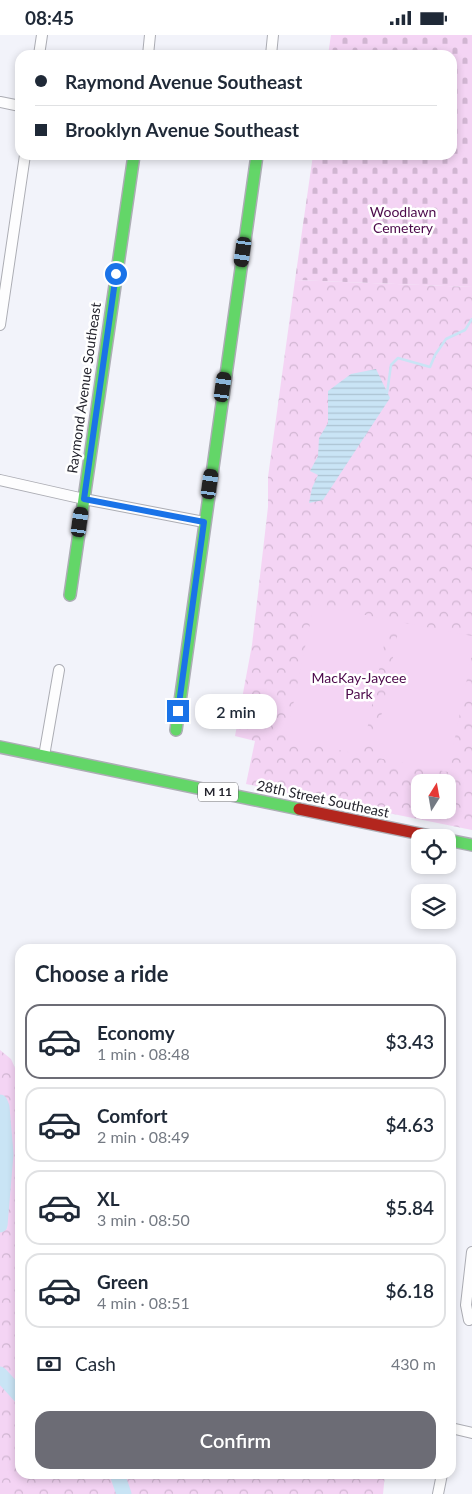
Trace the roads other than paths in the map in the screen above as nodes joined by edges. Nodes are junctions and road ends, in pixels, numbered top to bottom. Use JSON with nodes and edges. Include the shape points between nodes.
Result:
{"nodes":[{"id":1,"x":42,"y":35,"type":"edge"},
{"id":2,"x":150,"y":35,"type":"edge"},
{"id":3,"x":273,"y":35,"type":"edge"},
{"id":4,"x":40,"y":50,"type":"edge"},
{"id":5,"x":148,"y":50,"type":"edge"},
{"id":6,"x":271,"y":50,"type":"edge"},
{"id":7,"x":0,"y":102,"type":"edge"},
{"id":8,"x":15,"y":105,"type":"edge"},
{"id":9,"x":24,"y":160,"type":"edge"},
{"id":10,"x":133,"y":160,"type":"edge"},
{"id":11,"x":256,"y":160,"type":"edge"},
{"id":12,"x":0,"y":325,"type":"edge"},
{"id":13,"x":0,"y":480,"type":"edge"},
{"id":14,"x":84,"y":499,"type":"junction"},
{"id":15,"x":204,"y":522,"type":"junction"},
{"id":16,"x":70,"y":595,"type":"dead end"},
{"id":17,"x":59,"y":670,"type":"dead end"},
{"id":18,"x":176,"y":730,"type":"dead end"},
{"id":19,"x":0,"y":747,"type":"edge"},
{"id":20,"x":44,"y":756,"type":"junction"},
{"id":21,"x":411,"y":832,"type":"edge"},
{"id":22,"x":456,"y":842,"type":"edge"},
{"id":23,"x":472,"y":845,"type":"edge"},
{"id":24,"x":472,"y":1252,"type":"edge"},
{"id":25,"x":469,"y":1320,"type":"dead end"},
{"id":26,"x":456,"y":1429,"type":"edge"},
{"id":27,"x":472,"y":1433,"type":"edge"},
{"id":28,"x":441,"y":1479,"type":"edge"},
{"id":29,"x":438,"y":1494,"type":"edge"}],
"edges":[{"from":1,"to":4,"type":"street"},
{"from":2,"to":5,"type":"street"},
{"from":3,"to":6,"type":"street"},
{"from":7,"to":8,"type":"street"},
{"from":9,"to":12,"type":"street"},
{"from":10,"to":14,"type":"street","name":"Raymond Avenue Southeast"},
{"from":11,"to":15,"type":"street"},
{"from":13,"to":14,"type":"street"},
{"from":14,"to":15,"type":"street"},
{"from":14,"to":16,"type":"street","name":"Raymond Avenue Southeast"},
{"from":15,"to":18,"type":"street"},
{"from":17,"to":20,"type":"street"},
{"from":19,"to":20,"type":"street","name":"28th Street Southeast","number":"M 11"},
{"from":20,"to":21,"type":"street","name":"28th Street Southeast","number":"M 11"},
{"from":22,"to":23,"type":"street"},
{"from":24,"to":25,"type":"street","via":[[466,1305]]},
{"from":26,"to":27,"type":"street"},
{"from":28,"to":29,"type":"street"}]}
